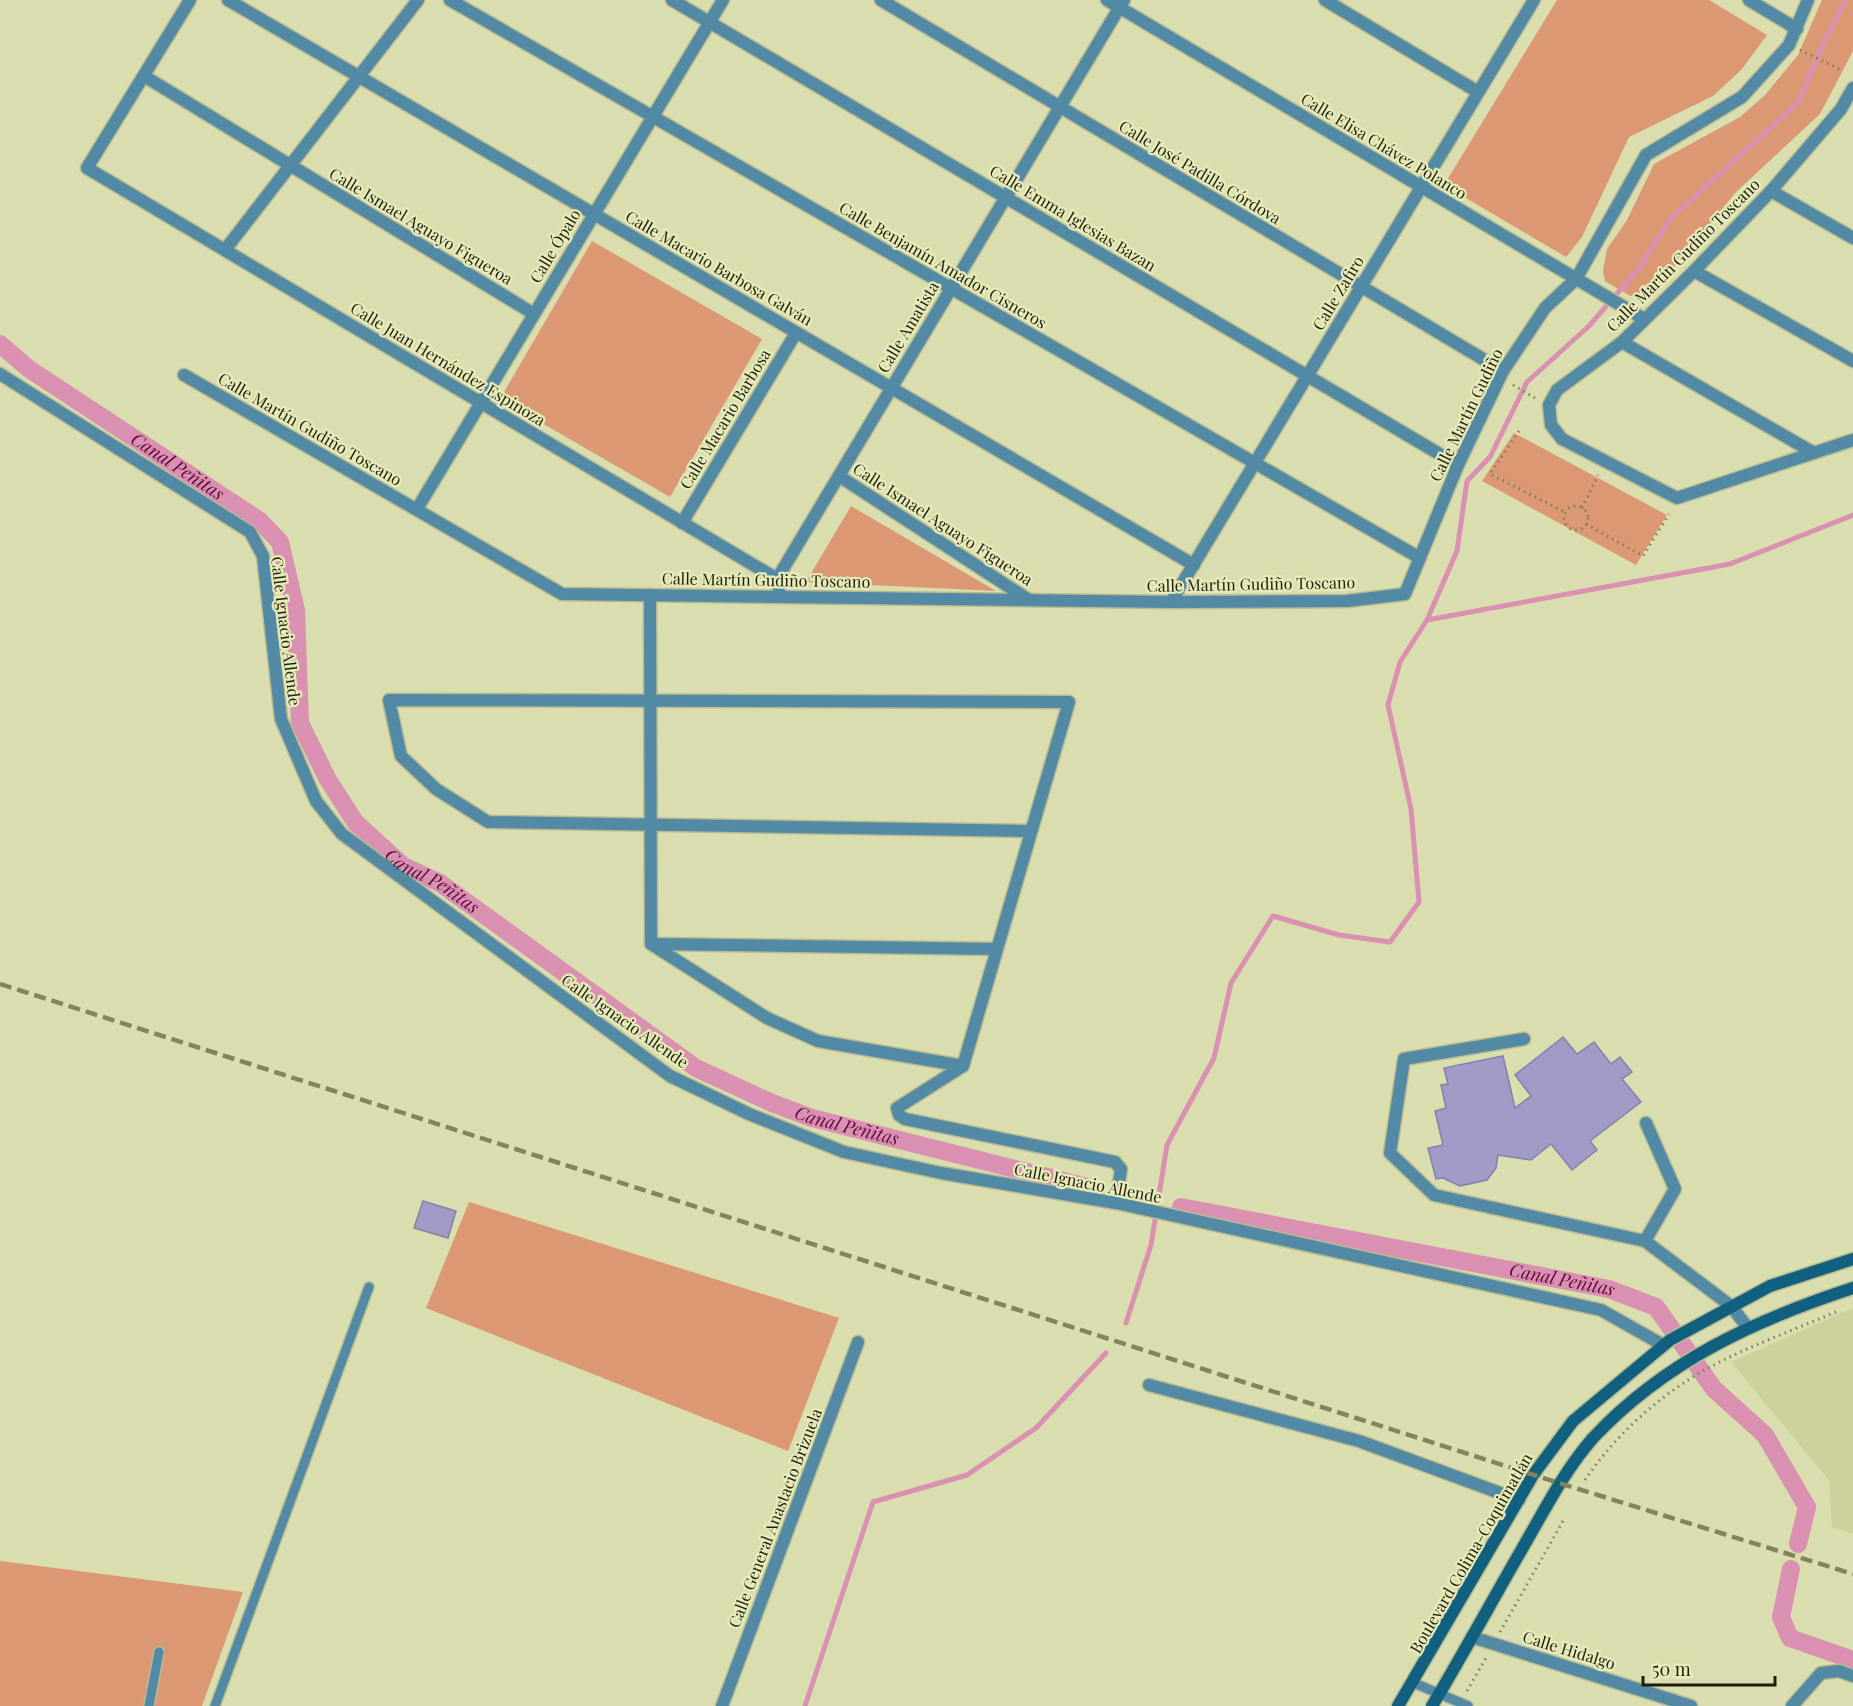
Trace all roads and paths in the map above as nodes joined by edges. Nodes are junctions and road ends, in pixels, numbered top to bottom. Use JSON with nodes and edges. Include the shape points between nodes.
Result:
{"nodes":[{"id":1,"x":190,"y":0,"type":"edge"},
{"id":2,"x":228,"y":0,"type":"edge"},
{"id":3,"x":418,"y":0,"type":"edge"},
{"id":4,"x":450,"y":0,"type":"edge"},
{"id":5,"x":672,"y":0,"type":"edge"},
{"id":6,"x":723,"y":0,"type":"edge"},
{"id":7,"x":881,"y":0,"type":"edge"},
{"id":8,"x":1107,"y":0,"type":"edge"},
{"id":9,"x":1325,"y":0,"type":"edge"},
{"id":10,"x":1534,"y":0,"type":"edge"},
{"id":11,"x":1749,"y":0,"type":"edge"},
{"id":12,"x":1808,"y":0,"type":"edge"},
{"id":13,"x":1121,"y":4,"type":"edge"},
{"id":14,"x":709,"y":22,"type":"junction"},
{"id":15,"x":1797,"y":29,"type":"junction"},
{"id":16,"x":1799,"y":50,"type":"dead end"},
{"id":17,"x":1841,"y":70,"type":"dead end"},
{"id":18,"x":144,"y":76,"type":"junction"},
{"id":19,"x":359,"y":76,"type":"junction"},
{"id":20,"x":1853,"y":88,"type":"edge"},
{"id":21,"x":1478,"y":92,"type":"junction"},
{"id":22,"x":1060,"y":107,"type":"junction"},
{"id":23,"x":1841,"y":110,"type":"junction"},
{"id":24,"x":1853,"y":116,"type":"edge"},
{"id":25,"x":653,"y":117,"type":"junction"},
{"id":26,"x":290,"y":166,"type":"junction"},
{"id":27,"x":1421,"y":187,"type":"junction"},
{"id":28,"x":1771,"y":191,"type":"junction"},
{"id":29,"x":1005,"y":198,"type":"junction"},
{"id":30,"x":594,"y":214,"type":"junction"},
{"id":31,"x":1853,"y":238,"type":"edge"},
{"id":32,"x":225,"y":250,"type":"junction"},
{"id":33,"x":1694,"y":271,"type":"junction"},
{"id":34,"x":1575,"y":279,"type":"junction"},
{"id":35,"x":1361,"y":287,"type":"junction"},
{"id":36,"x":951,"y":288,"type":"junction"},
{"id":37,"x":534,"y":315,"type":"junction"},
{"id":38,"x":1644,"y":319,"type":"junction"},
{"id":39,"x":796,"y":333,"type":"junction"},
{"id":40,"x":1622,"y":342,"type":"junction"},
{"id":41,"x":1853,"y":360,"type":"edge"},
{"id":42,"x":1503,"y":371,"type":"junction"},
{"id":43,"x":0,"y":374,"type":"edge"},
{"id":44,"x":184,"y":375,"type":"dead end"},
{"id":45,"x":1308,"y":376,"type":"junction"},
{"id":46,"x":1513,"y":385,"type":"dead end"},
{"id":47,"x":891,"y":388,"type":"junction"},
{"id":48,"x":1533,"y":397,"type":"dead end"},
{"id":49,"x":481,"y":403,"type":"junction"},
{"id":50,"x":1519,"y":431,"type":"dead end"},
{"id":51,"x":1853,"y":441,"type":"edge"},
{"id":52,"x":1814,"y":453,"type":"junction"},
{"id":53,"x":1255,"y":463,"type":"junction"},
{"id":54,"x":1458,"y":465,"type":"junction"},
{"id":55,"x":1598,"y":475,"type":"dead end"},
{"id":56,"x":839,"y":476,"type":"junction"},
{"id":57,"x":1582,"y":508,"type":"junction"},
{"id":58,"x":417,"y":509,"type":"junction"},
{"id":59,"x":1565,"y":512,"type":"junction"},
{"id":60,"x":1669,"y":514,"type":"dead end"},
{"id":61,"x":682,"y":522,"type":"junction"},
{"id":62,"x":1586,"y":524,"type":"junction"},
{"id":63,"x":1419,"y":558,"type":"junction"},
{"id":64,"x":1194,"y":565,"type":"junction"},
{"id":65,"x":777,"y":579,"type":"junction"},
{"id":66,"x":1405,"y":594,"type":"joint"},
{"id":67,"x":650,"y":595,"type":"junction"},
{"id":68,"x":780,"y":597,"type":"junction"},
{"id":69,"x":1029,"y":600,"type":"junction"},
{"id":70,"x":1171,"y":602,"type":"junction"},
{"id":71,"x":650,"y":701,"type":"junction"},
{"id":72,"x":650,"y":825,"type":"junction"},
{"id":73,"x":1032,"y":831,"type":"junction"},
{"id":74,"x":651,"y":944,"type":"junction"},
{"id":75,"x":997,"y":949,"type":"junction"},
{"id":76,"x":1524,"y":1038,"type":"dead end"},
{"id":77,"x":963,"y":1066,"type":"junction"},
{"id":78,"x":1646,"y":1123,"type":"dead end"},
{"id":79,"x":1116,"y":1203,"type":"junction"},
{"id":80,"x":1645,"y":1241,"type":"junction"},
{"id":81,"x":1853,"y":1259,"type":"edge"},
{"id":82,"x":369,"y":1287,"type":"dead end"},
{"id":83,"x":1853,"y":1288,"type":"edge"},
{"id":84,"x":1731,"y":1305,"type":"junction"},
{"id":85,"x":1842,"y":1309,"type":"dead end"},
{"id":86,"x":1748,"y":1328,"type":"junction"},
{"id":87,"x":858,"y":1342,"type":"dead end"},
{"id":88,"x":1666,"y":1342,"type":"junction"},
{"id":89,"x":1149,"y":1385,"type":"dead end"},
{"id":90,"x":1585,"y":1479,"type":"dead end"},
{"id":91,"x":1519,"y":1500,"type":"junction"},
{"id":92,"x":1563,"y":1521,"type":"dead end"},
{"id":93,"x":1472,"y":1637,"type":"junction"},
{"id":94,"x":1493,"y":1644,"type":"junction"},
{"id":95,"x":159,"y":1652,"type":"dead end"},
{"id":96,"x":1853,"y":1676,"type":"edge"},
{"id":97,"x":1414,"y":1683,"type":"junction"},
{"id":98,"x":1467,"y":1691,"type":"dead end"},
{"id":99,"x":1439,"y":1693,"type":"junction"},
{"id":100,"x":1401,"y":1705,"type":"edge"},
{"id":101,"x":1465,"y":1705,"type":"edge"},
{"id":102,"x":149,"y":1706,"type":"edge"},
{"id":103,"x":215,"y":1706,"type":"edge"},
{"id":104,"x":722,"y":1706,"type":"edge"},
{"id":105,"x":1432,"y":1706,"type":"edge"},
{"id":106,"x":1691,"y":1706,"type":"edge"},
{"id":107,"x":1792,"y":1706,"type":"edge"}],
"edges":[{"from":1,"to":18,"type":"street"},
{"from":2,"to":19,"type":"street","name":"Calle Macario Barbosa Galván"},
{"from":3,"to":19,"type":"street"},
{"from":4,"to":25,"type":"street","name":"Calle Benjamín Amador Cisneros"},
{"from":5,"to":14,"type":"street","name":"Calle Emma Iglesias Bazan"},
{"from":6,"to":14,"type":"street","name":"Calle Ópalo"},
{"from":7,"to":22,"type":"street","name":"Calle José Padilla Córdova"},
{"from":8,"to":13,"type":"street","name":"Calle Elisa Chávez Polanco"},
{"from":9,"to":21,"type":"street"},
{"from":10,"to":21,"type":"street","name":"Calle Zafiro"},
{"from":11,"to":15,"type":"street"},
{"from":12,"to":15,"type":"street","name":"Calle Martín Gudiño"},
{"from":13,"to":22,"type":"street","name":"Calle Amatista"},
{"from":13,"to":27,"type":"street","name":"Calle Elisa Chávez Polanco"},
{"from":14,"to":25,"type":"street","name":"Calle Ópalo"},
{"from":14,"to":29,"type":"street","name":"Calle Emma Iglesias Bazan"},
{"from":15,"to":34,"type":"street","name":"Calle Martín Gudiño","via":[[1789,45],[1742,97],[1646,155]]},
{"from":16,"to":17,"type":"path"},
{"from":18,"to":26,"type":"street","name":"Calle Ismael Aguayo Figueroa"},
{"from":18,"to":32,"type":"street","name":"Calle Juan Hernández Espinoza","via":[[87,168]]},
{"from":19,"to":26,"type":"street"},
{"from":19,"to":30,"type":"street","name":"Calle Macario Barbosa Galván"},
{"from":20,"to":23,"type":"street","name":"Calle Martín Gudiño Toscano"},
{"from":21,"to":27,"type":"street","name":"Calle Zafiro"},
{"from":22,"to":29,"type":"street","name":"Calle Amatista"},
{"from":22,"to":35,"type":"street","name":"Calle José Padilla Córdova"},
{"from":23,"to":24,"type":"street"},
{"from":23,"to":28,"type":"street","name":"Calle Martín Gudiño Toscano"},
{"from":25,"to":30,"type":"street","name":"Calle Ópalo"},
{"from":25,"to":36,"type":"street","name":"Calle Benjamín Amador Cisneros"},
{"from":26,"to":32,"type":"street"},
{"from":26,"to":37,"type":"street","name":"Calle Ismael Aguayo Figueroa"},
{"from":27,"to":34,"type":"street","name":"Calle Elisa Chávez Polanco"},
{"from":27,"to":35,"type":"street","name":"Calle Zafiro"},
{"from":28,"to":31,"type":"street"},
{"from":28,"to":33,"type":"street","name":"Calle Martín Gudiño Toscano"},
{"from":29,"to":36,"type":"street","name":"Calle Amatista"},
{"from":29,"to":45,"type":"street","name":"Calle Emma Iglesias Bazan"},
{"from":30,"to":37,"type":"street","name":"Calle Ópalo"},
{"from":30,"to":39,"type":"street","name":"Calle Macario Barbosa Galván"},
{"from":32,"to":49,"type":"street","name":"Calle Juan Hernández Espinoza"},
{"from":33,"to":38,"type":"street","name":"Calle Martín Gudiño Toscano"},
{"from":33,"to":41,"type":"street"},
{"from":34,"to":38,"type":"street","name":"Calle Elisa Chávez Polanco"},
{"from":34,"to":42,"type":"street","name":"Calle Martín Gudiño","via":[[1545,308]]},
{"from":35,"to":42,"type":"street","name":"Calle José Padilla Córdova"},
{"from":35,"to":45,"type":"street","name":"Calle Zafiro"},
{"from":36,"to":47,"type":"street","name":"Calle Amatista"},
{"from":36,"to":53,"type":"street","name":"Calle Benjamín Amador Cisneros"},
{"from":37,"to":49,"type":"street","name":"Calle Ópalo"},
{"from":38,"to":40,"type":"street","name":"Calle Martín Gudiño Toscano"},
{"from":39,"to":47,"type":"street","name":"Calle Macario Barbosa Galván"},
{"from":39,"to":61,"type":"street","name":"Calle Macario Barbosa"},
{"from":40,"to":52,"type":"street"},
{"from":40,"to":52,"type":"street","name":"Calle Martín Gudiño Toscano","via":[[1557,390],[1549,405],[1551,425],[1562,439],[1677,498]]},
{"from":42,"to":54,"type":"street","name":"Calle Martín Gudiño"},
{"from":43,"to":79,"type":"street","name":"Calle Ignacio Allende","via":[[250,532],[263,556],[281,719],[316,801],[342,834],[393,874],[670,1076],[749,1114],[843,1152]]},
{"from":44,"to":58,"type":"street","name":"Calle Martín Gudiño Toscano"},
{"from":45,"to":53,"type":"street","name":"Calle Zafiro"},
{"from":45,"to":54,"type":"street","name":"Calle Emma Iglesias Bazan"},
{"from":46,"to":48,"type":"path"},
{"from":47,"to":56,"type":"street","name":"Calle Amatista"},
{"from":47,"to":64,"type":"street","name":"Calle Macario Barbosa Galván"},
{"from":49,"to":58,"type":"street","name":"Calle Ópalo"},
{"from":49,"to":61,"type":"street","name":"Calle Juan Hernández Espinoza"},
{"from":50,"to":59,"type":"path","via":[[1490,474]]},
{"from":51,"to":52,"type":"street"},
{"from":53,"to":63,"type":"street","name":"Calle Benjamín Amador Cisneros"},
{"from":53,"to":64,"type":"street","name":"Calle Zafiro"},
{"from":54,"to":63,"type":"street","name":"Calle Martín Gudiño"},
{"from":55,"to":57,"type":"path"},
{"from":56,"to":65,"type":"street","name":"Calle Amatista"},
{"from":56,"to":69,"type":"street","name":"Calle Ismael Aguayo Figueroa"},
{"from":57,"to":59,"type":"path","via":[[1575,506]]},
{"from":57,"to":62,"type":"path","via":[[1587,514]]},
{"from":58,"to":67,"type":"street","name":"Calle Martín Gudiño Toscano","via":[[562,594]]},
{"from":59,"to":62,"type":"path","via":[[1566,524],[1571,529]]},
{"from":60,"to":62,"type":"path","via":[[1643,556]]},
{"from":61,"to":65,"type":"street","name":"Calle Juan Hernández Espinoza"},
{"from":63,"to":66,"type":"street","name":"Calle Martín Gudiño"},
{"from":64,"to":70,"type":"street","name":"Calle Zafiro"},
{"from":65,"to":68,"type":"street"},
{"from":66,"to":70,"type":"street","name":"Calle Martín Gudiño Toscano","via":[[1347,601]]},
{"from":67,"to":68,"type":"street","name":"Calle Martín Gudiño Toscano"},
{"from":67,"to":71,"type":"street"},
{"from":68,"to":69,"type":"street","name":"Calle Martín Gudiño Toscano"},
{"from":69,"to":70,"type":"street","name":"Calle Martín Gudiño Toscano"},
{"from":71,"to":72,"type":"street"},
{"from":71,"to":72,"type":"street","via":[[390,700],[401,756],[436,789],[488,822]]},
{"from":71,"to":73,"type":"street","via":[[1069,702]]},
{"from":72,"to":73,"type":"street"},
{"from":72,"to":74,"type":"street"},
{"from":73,"to":75,"type":"street"},
{"from":74,"to":75,"type":"street"},
{"from":74,"to":77,"type":"street","via":[[767,1018],[818,1041]]},
{"from":75,"to":77,"type":"street"},
{"from":76,"to":80,"type":"street","via":[[1404,1059],[1390,1153],[1434,1195]]},
{"from":77,"to":79,"type":"street","via":[[897,1108],[899,1115],[1115,1162],[1121,1169]]},
{"from":78,"to":80,"type":"street","via":[[1675,1190]]},
{"from":79,"to":88,"type":"street","name":"Calle Ignacio Allende","via":[[1601,1310]]},
{"from":80,"to":84,"type":"street"},
{"from":81,"to":84,"type":"main road","name":"Boulevard Colima-Coquimatlán","via":[[1770,1286]]},
{"from":82,"to":103,"type":"lane"},
{"from":83,"to":86,"type":"main road"},
{"from":84,"to":86,"type":"street"},
{"from":84,"to":88,"type":"main road","name":"Boulevard Colima-Coquimatlán"},
{"from":85,"to":90,"type":"path","via":[[1690,1379],[1637,1420],[1600,1456]]},
{"from":86,"to":93,"type":"main road","via":[[1702,1351],[1656,1382],[1593,1439],[1566,1474]]},
{"from":87,"to":104,"type":"street","name":"Calle General Anastacio Brizuela"},
{"from":88,"to":91,"type":"main road","name":"Boulevard Colima-Coquimatlán","via":[[1573,1420]]},
{"from":89,"to":91,"type":"street","via":[[1359,1441]]},
{"from":91,"to":97,"type":"main road","name":"Boulevard Colima-Coquimatlán"},
{"from":92,"to":94,"type":"path"},
{"from":93,"to":94,"type":"street","name":"Calle Hidalgo"},
{"from":93,"to":99,"type":"main road"},
{"from":94,"to":98,"type":"path"},
{"from":94,"to":106,"type":"street","name":"Calle Hidalgo"},
{"from":95,"to":102,"type":"lane"},
{"from":96,"to":107,"type":"street","via":[[1839,1671],[1821,1673]]},
{"from":97,"to":99,"type":"lane"},
{"from":97,"to":100,"type":"main road","name":"Boulevard Colima-Coquimatlán"},
{"from":99,"to":101,"type":"lane"},
{"from":99,"to":105,"type":"main road"}]}
